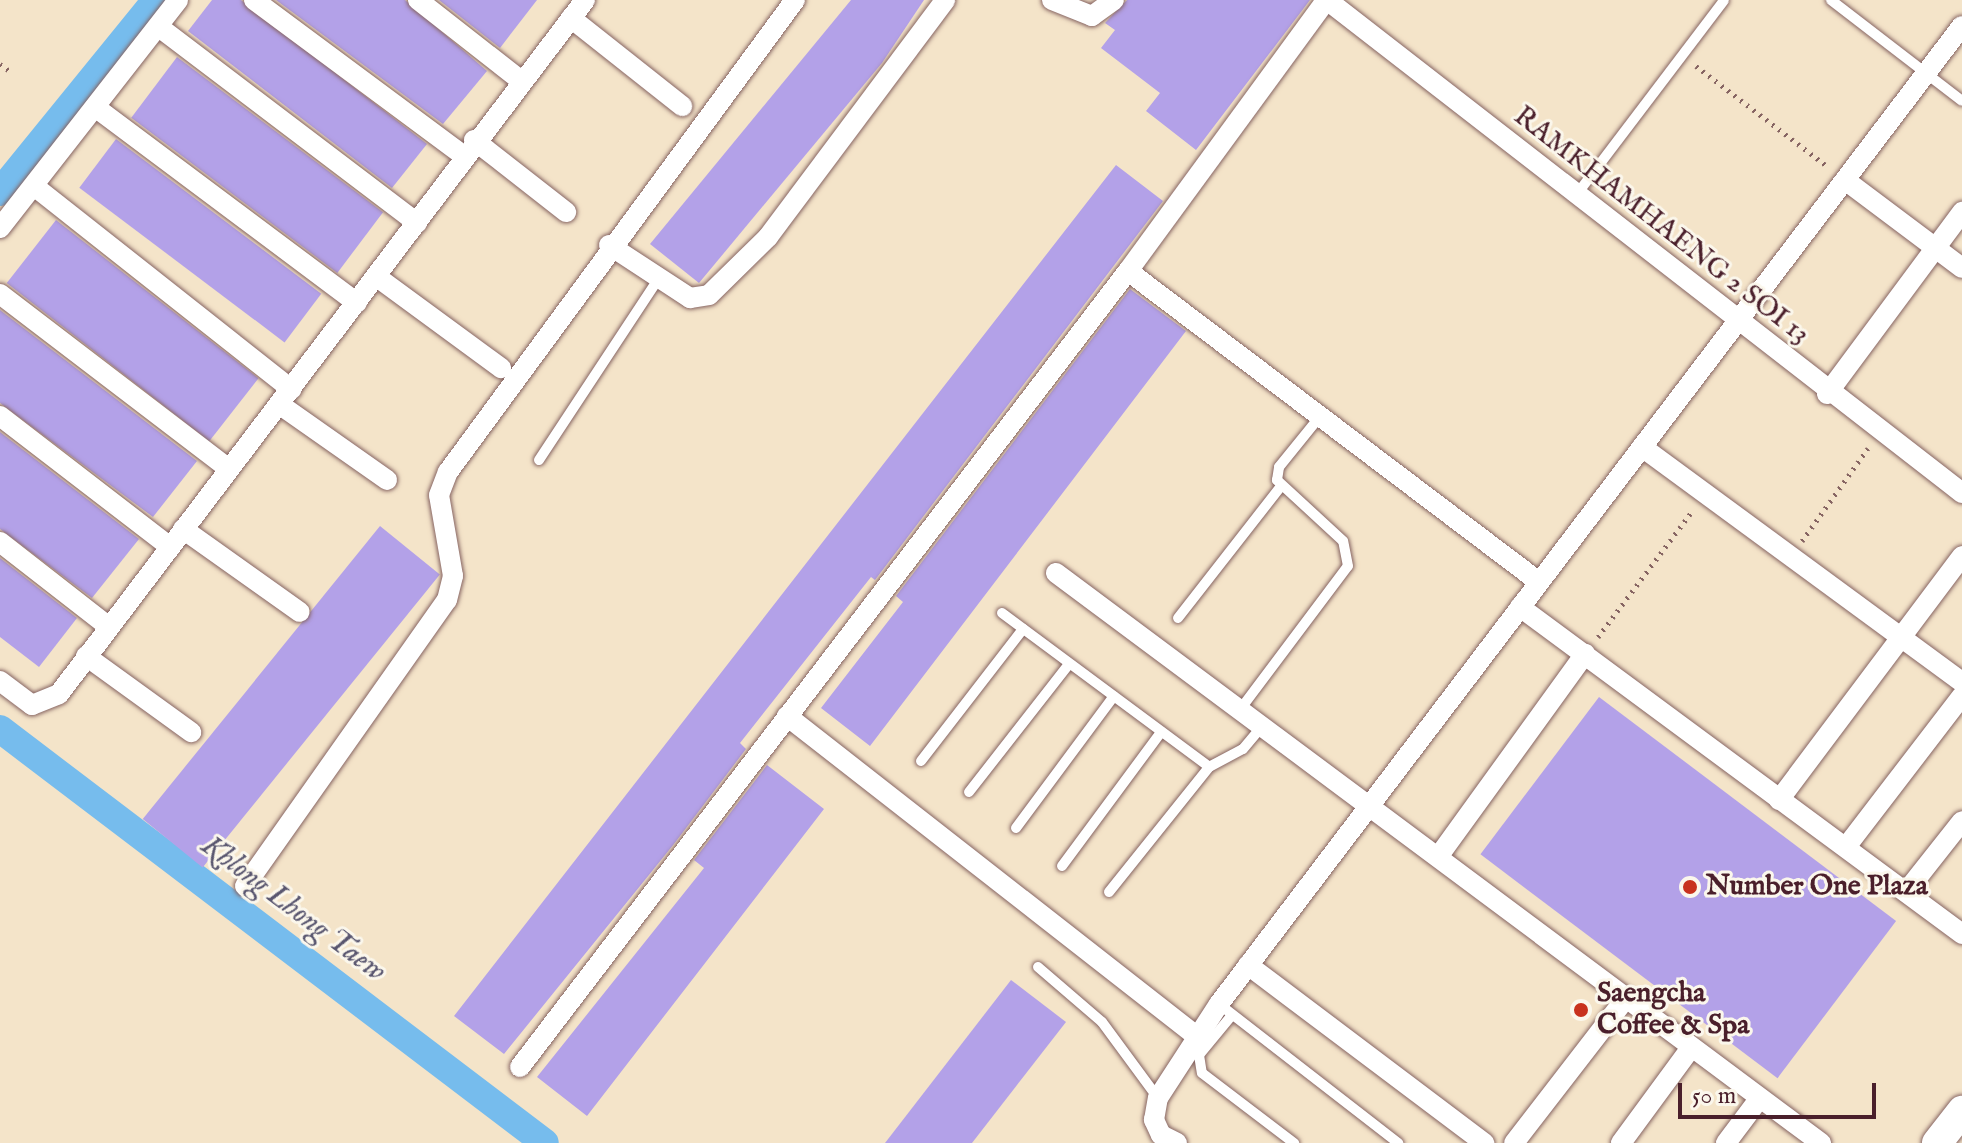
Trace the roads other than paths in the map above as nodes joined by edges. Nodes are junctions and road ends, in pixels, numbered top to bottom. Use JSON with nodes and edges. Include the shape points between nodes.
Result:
{"nodes":[{"id":1,"x":178,"y":0,"type":"edge"},
{"id":2,"x":254,"y":0,"type":"edge"},
{"id":3,"x":418,"y":0,"type":"edge"},
{"id":4,"x":584,"y":0,"type":"edge"},
{"id":5,"x":795,"y":0,"type":"edge"},
{"id":6,"x":945,"y":0,"type":"edge"},
{"id":7,"x":1052,"y":0,"type":"edge"},
{"id":8,"x":1114,"y":0,"type":"edge"},
{"id":9,"x":1327,"y":0,"type":"edge"},
{"id":10,"x":1724,"y":0,"type":"edge"},
{"id":11,"x":1831,"y":0,"type":"edge"},
{"id":12,"x":571,"y":18,"type":"junction"},
{"id":13,"x":1962,"y":26,"type":"edge"},
{"id":14,"x":159,"y":27,"type":"junction"},
{"id":15,"x":1926,"y":73,"type":"junction"},
{"id":16,"x":520,"y":80,"type":"junction"},
{"id":17,"x":1962,"y":101,"type":"edge"},
{"id":18,"x":682,"y":106,"type":"dead end"},
{"id":19,"x":95,"y":107,"type":"junction"},
{"id":20,"x":469,"y":148,"type":"junction"},
{"id":21,"x":1845,"y":180,"type":"junction"},
{"id":22,"x":34,"y":186,"type":"junction"},
{"id":23,"x":1577,"y":194,"type":"junction"},
{"id":24,"x":566,"y":212,"type":"dead end"},
{"id":25,"x":1962,"y":212,"type":"edge"},
{"id":26,"x":417,"y":223,"type":"junction"},
{"id":27,"x":0,"y":228,"type":"edge"},
{"id":28,"x":609,"y":245,"type":"junction"},
{"id":29,"x":1935,"y":248,"type":"junction"},
{"id":30,"x":1962,"y":268,"type":"edge"},
{"id":31,"x":1128,"y":271,"type":"junction"},
{"id":32,"x":377,"y":277,"type":"junction"},
{"id":33,"x":657,"y":281,"type":"junction"},
{"id":34,"x":0,"y":294,"type":"edge"},
{"id":35,"x":357,"y":303,"type":"junction"},
{"id":36,"x":1737,"y":321,"type":"junction"},
{"id":37,"x":501,"y":368,"type":"dead end"},
{"id":38,"x":1827,"y":394,"type":"junction"},
{"id":39,"x":285,"y":396,"type":"junction"},
{"id":40,"x":0,"y":416,"type":"edge"},
{"id":41,"x":1317,"y":420,"type":"junction"},
{"id":42,"x":1642,"y":447,"type":"junction"},
{"id":43,"x":539,"y":460,"type":"dead end"},
{"id":44,"x":229,"y":469,"type":"junction"},
{"id":45,"x":387,"y":480,"type":"dead end"},
{"id":46,"x":1281,"y":486,"type":"junction"},
{"id":47,"x":1962,"y":493,"type":"edge"},
{"id":48,"x":183,"y":529,"type":"junction"},
{"id":49,"x":0,"y":542,"type":"edge"},
{"id":50,"x":170,"y":547,"type":"junction"},
{"id":51,"x":1962,"y":556,"type":"edge"},
{"id":52,"x":1056,"y":573,"type":"dead end"},
{"id":53,"x":1539,"y":582,"type":"junction"},
{"id":54,"x":1520,"y":607,"type":"junction"},
{"id":55,"x":300,"y":612,"type":"dead end"},
{"id":56,"x":1002,"y":613,"type":"dead end"},
{"id":57,"x":1178,"y":618,"type":"dead end"},
{"id":58,"x":109,"y":627,"type":"junction"},
{"id":59,"x":1023,"y":629,"type":"junction"},
{"id":60,"x":1904,"y":638,"type":"junction"},
{"id":61,"x":1585,"y":654,"type":"junction"},
{"id":62,"x":86,"y":656,"type":"junction"},
{"id":63,"x":1069,"y":664,"type":"junction"},
{"id":64,"x":0,"y":681,"type":"edge"},
{"id":65,"x":1962,"y":682,"type":"edge"},
{"id":66,"x":1114,"y":696,"type":"junction"},
{"id":67,"x":1962,"y":696,"type":"edge"},
{"id":68,"x":1242,"y":707,"type":"junction"},
{"id":69,"x":787,"y":716,"type":"junction"},
{"id":70,"x":1263,"y":725,"type":"junction"},
{"id":71,"x":191,"y":732,"type":"dead end"},
{"id":72,"x":1161,"y":732,"type":"junction"},
{"id":73,"x":921,"y":761,"type":"dead end"},
{"id":74,"x":1209,"y":767,"type":"junction"},
{"id":75,"x":969,"y":792,"type":"dead end"},
{"id":76,"x":1779,"y":800,"type":"junction"},
{"id":77,"x":1371,"y":804,"type":"junction"},
{"id":78,"x":1962,"y":821,"type":"edge"},
{"id":79,"x":1016,"y":828,"type":"dead end"},
{"id":80,"x":1846,"y":847,"type":"junction"},
{"id":81,"x":1438,"y":857,"type":"junction"},
{"id":82,"x":1062,"y":866,"type":"dead end"},
{"id":83,"x":245,"y":886,"type":"dead end"},
{"id":84,"x":1109,"y":892,"type":"dead end"},
{"id":85,"x":1906,"y":892,"type":"junction"},
{"id":86,"x":1962,"y":934,"type":"edge"},
{"id":87,"x":1248,"y":965,"type":"junction"},
{"id":88,"x":1038,"y":967,"type":"dead end"},
{"id":89,"x":1626,"y":998,"type":"junction"},
{"id":90,"x":1225,"y":1009,"type":"junction"},
{"id":91,"x":1199,"y":1038,"type":"junction"},
{"id":92,"x":1690,"y":1049,"type":"junction"},
{"id":93,"x":520,"y":1067,"type":"dead end"},
{"id":94,"x":1158,"y":1098,"type":"junction"},
{"id":95,"x":1759,"y":1099,"type":"junction"},
{"id":96,"x":1962,"y":1111,"type":"edge"},
{"id":97,"x":1475,"y":1141,"type":"edge"},
{"id":98,"x":1177,"y":1143,"type":"edge"},
{"id":99,"x":1294,"y":1143,"type":"edge"},
{"id":100,"x":1398,"y":1143,"type":"edge"},
{"id":101,"x":1514,"y":1143,"type":"edge"},
{"id":102,"x":1621,"y":1143,"type":"edge"},
{"id":103,"x":1726,"y":1143,"type":"edge"},
{"id":104,"x":1821,"y":1143,"type":"edge"},
{"id":105,"x":1937,"y":1143,"type":"edge"}],
"edges":[{"from":1,"to":14,"type":"street"},
{"from":2,"to":20,"type":"street"},
{"from":3,"to":16,"type":"street"},
{"from":4,"to":12,"type":"street"},
{"from":5,"to":28,"type":"street"},
{"from":6,"to":33,"type":"street","via":[[739,273],[709,295],[690,298]]},
{"from":7,"to":8,"type":"street","via":[[1092,16]]},
{"from":9,"to":23,"type":"street","name":"RAMKHAMHAENG 2 SOI 13"},
{"from":9,"to":31,"type":"street"},
{"from":10,"to":23,"type":"lane"},
{"from":11,"to":15,"type":"lane"},
{"from":12,"to":16,"type":"street"},
{"from":12,"to":18,"type":"street"},
{"from":13,"to":15,"type":"street"},
{"from":14,"to":19,"type":"street"},
{"from":14,"to":26,"type":"street"},
{"from":15,"to":17,"type":"lane"},
{"from":15,"to":21,"type":"street"},
{"from":16,"to":20,"type":"street"},
{"from":19,"to":22,"type":"street"},
{"from":19,"to":35,"type":"street"},
{"from":20,"to":24,"type":"street"},
{"from":20,"to":26,"type":"street"},
{"from":21,"to":29,"type":"street"},
{"from":21,"to":36,"type":"street"},
{"from":22,"to":27,"type":"street"},
{"from":22,"to":39,"type":"street"},
{"from":23,"to":36,"type":"street","name":"RAMKHAMHAENG 2 SOI 13"},
{"from":25,"to":29,"type":"street"},
{"from":26,"to":32,"type":"street"},
{"from":28,"to":33,"type":"street"},
{"from":28,"to":83,"type":"street","via":[[442,483],[453,576],[447,600]]},
{"from":29,"to":30,"type":"street"},
{"from":29,"to":38,"type":"street"},
{"from":31,"to":41,"type":"street"},
{"from":31,"to":69,"type":"street"},
{"from":32,"to":35,"type":"street"},
{"from":32,"to":37,"type":"street"},
{"from":33,"to":43,"type":"lane"},
{"from":34,"to":44,"type":"street"},
{"from":35,"to":39,"type":"street"},
{"from":36,"to":38,"type":"street","name":"RAMKHAMHAENG 2 SOI 13"},
{"from":36,"to":42,"type":"street"},
{"from":38,"to":47,"type":"street","name":"RAMKHAMHAENG 2 SOI 13"},
{"from":39,"to":44,"type":"street"},
{"from":39,"to":45,"type":"street"},
{"from":40,"to":50,"type":"street"},
{"from":41,"to":46,"type":"lane","via":[[1279,467]]},
{"from":41,"to":53,"type":"street"},
{"from":42,"to":53,"type":"street"},
{"from":42,"to":60,"type":"street"},
{"from":44,"to":48,"type":"street"},
{"from":46,"to":57,"type":"lane"},
{"from":46,"to":68,"type":"lane","via":[[1343,541],[1348,566]]},
{"from":48,"to":50,"type":"street"},
{"from":48,"to":55,"type":"street"},
{"from":49,"to":58,"type":"street"},
{"from":50,"to":58,"type":"street"},
{"from":51,"to":60,"type":"street"},
{"from":52,"to":68,"type":"street"},
{"from":53,"to":54,"type":"street"},
{"from":54,"to":61,"type":"street"},
{"from":54,"to":77,"type":"street"},
{"from":56,"to":59,"type":"lane"},
{"from":58,"to":62,"type":"street"},
{"from":59,"to":63,"type":"lane"},
{"from":59,"to":73,"type":"lane"},
{"from":60,"to":65,"type":"street"},
{"from":60,"to":76,"type":"street"},
{"from":61,"to":76,"type":"street"},
{"from":61,"to":81,"type":"street"},
{"from":62,"to":64,"type":"street","via":[[47,704],[32,705]]},
{"from":62,"to":71,"type":"street"},
{"from":63,"to":66,"type":"lane"},
{"from":63,"to":75,"type":"lane"},
{"from":66,"to":72,"type":"lane"},
{"from":66,"to":79,"type":"lane"},
{"from":67,"to":80,"type":"street"},
{"from":68,"to":70,"type":"street"},
{"from":69,"to":91,"type":"street"},
{"from":69,"to":93,"type":"street"},
{"from":70,"to":74,"type":"lane","via":[[1243,749]]},
{"from":70,"to":77,"type":"street"},
{"from":72,"to":74,"type":"lane"},
{"from":72,"to":82,"type":"lane"},
{"from":74,"to":84,"type":"lane"},
{"from":76,"to":80,"type":"street"},
{"from":77,"to":81,"type":"street"},
{"from":77,"to":87,"type":"street"},
{"from":78,"to":85,"type":"street"},
{"from":80,"to":85,"type":"street"},
{"from":81,"to":89,"type":"street"},
{"from":85,"to":86,"type":"street"},
{"from":87,"to":90,"type":"street"},
{"from":87,"to":97,"type":"street"},
{"from":88,"to":94,"type":"lane","via":[[1102,1022]]},
{"from":89,"to":92,"type":"street"},
{"from":89,"to":101,"type":"street"},
{"from":90,"to":91,"type":"street"},
{"from":90,"to":99,"type":"lane","via":[[1199,1055],[1202,1073]]},
{"from":90,"to":100,"type":"lane"},
{"from":91,"to":94,"type":"street"},
{"from":92,"to":95,"type":"street"},
{"from":92,"to":102,"type":"street"},
{"from":94,"to":98,"type":"street","via":[[1154,1120]]},
{"from":95,"to":103,"type":"street"},
{"from":95,"to":104,"type":"street"},
{"from":96,"to":105,"type":"main road"}]}
